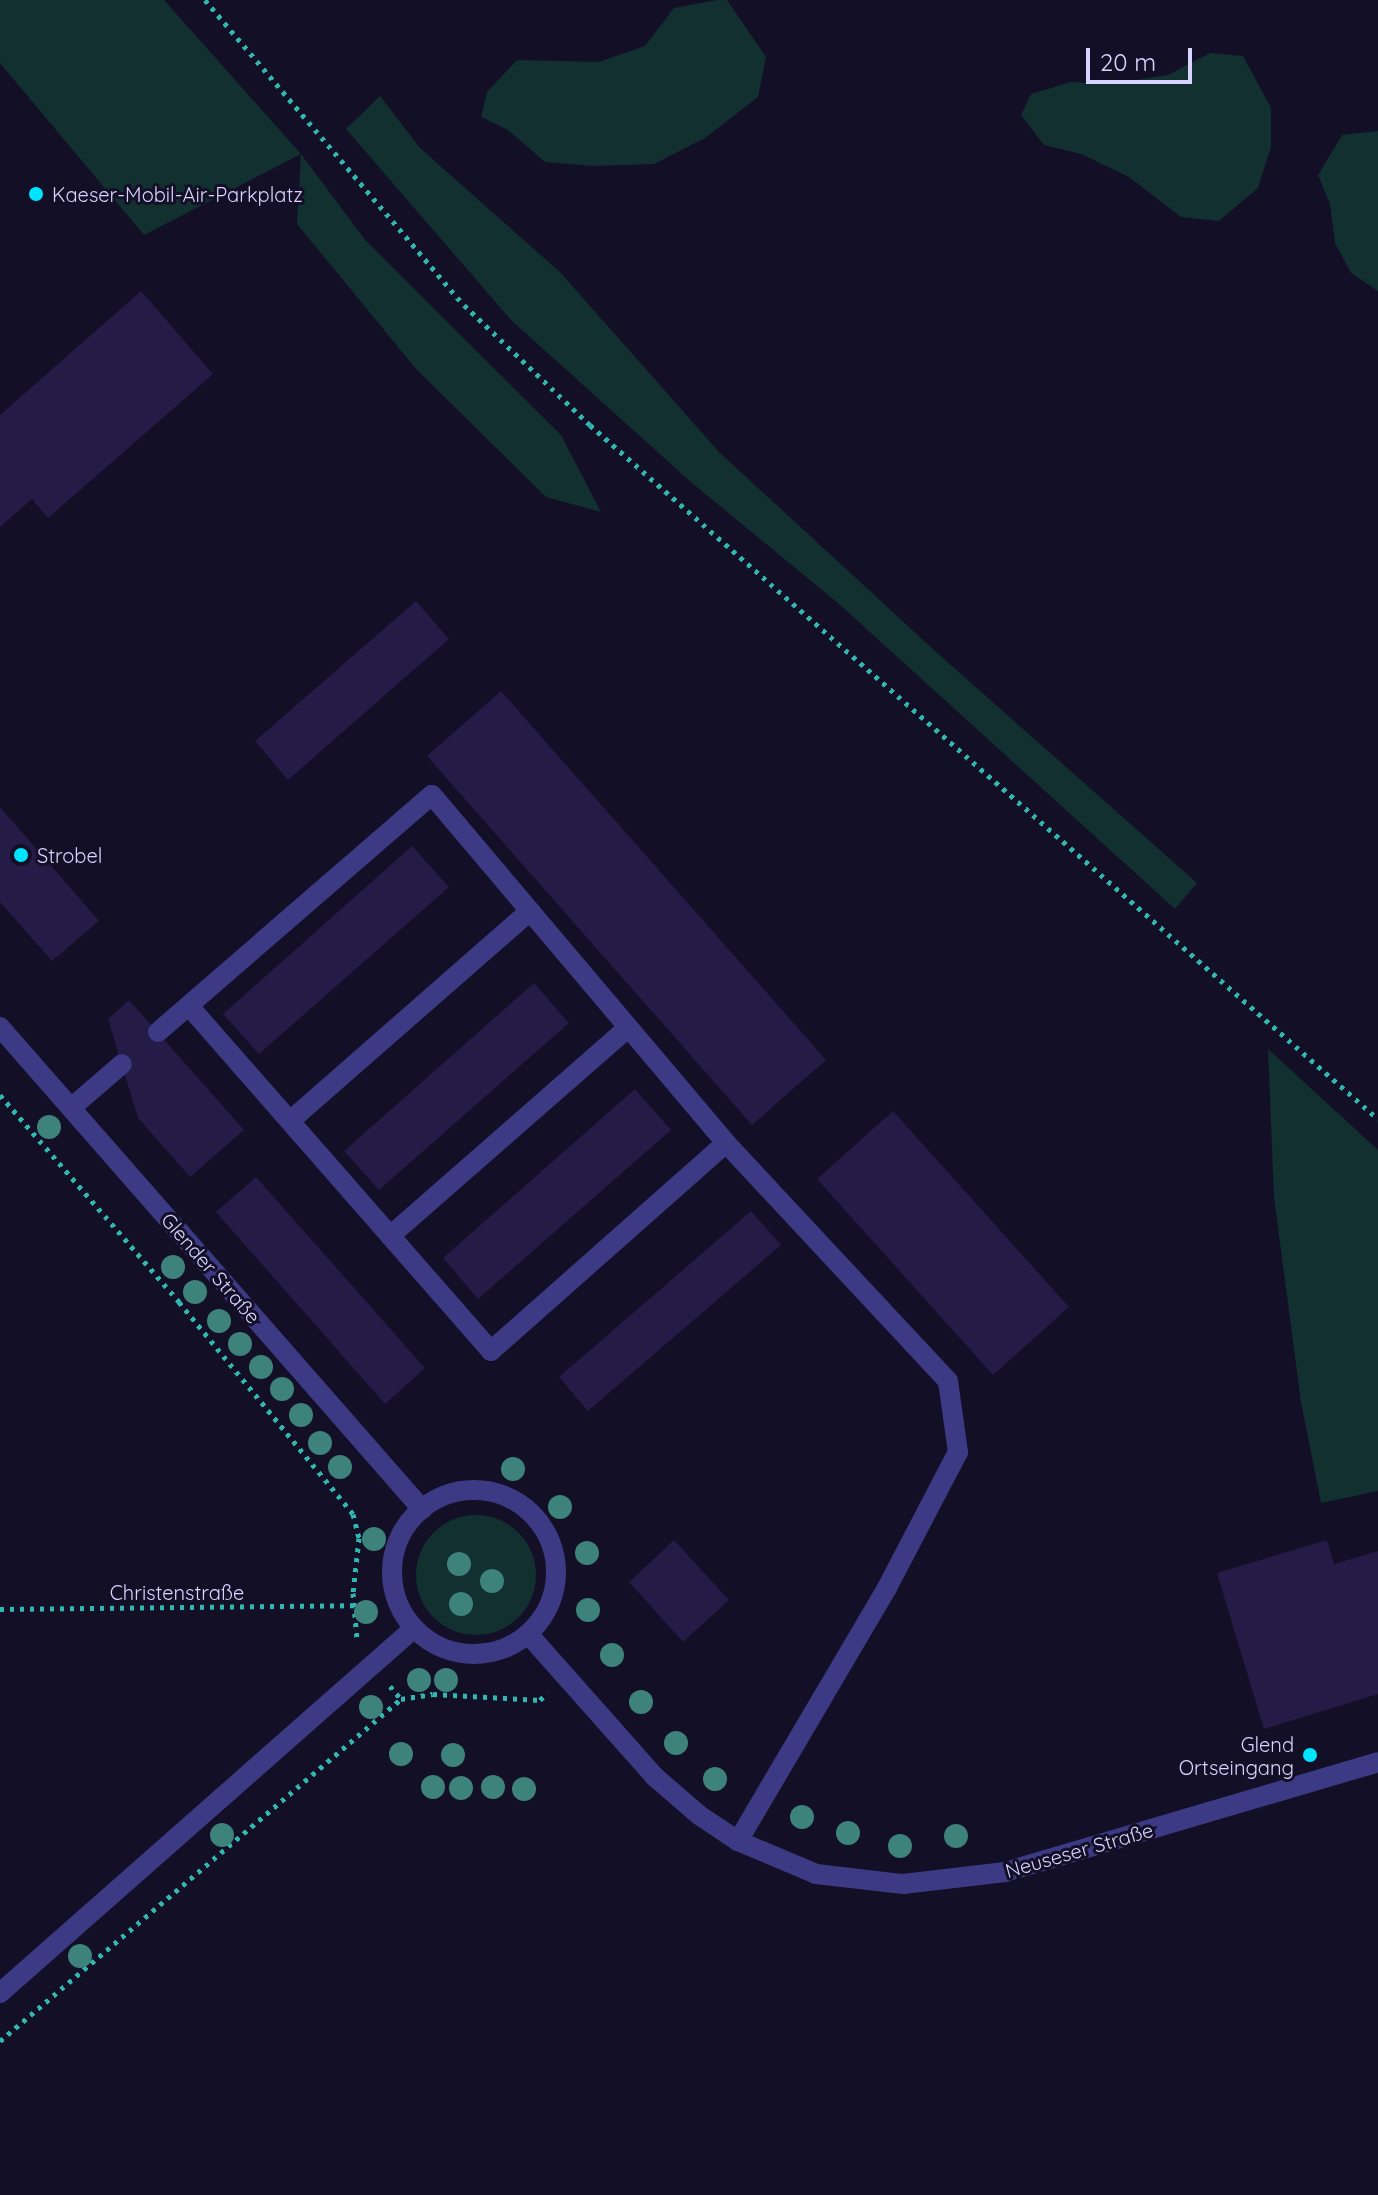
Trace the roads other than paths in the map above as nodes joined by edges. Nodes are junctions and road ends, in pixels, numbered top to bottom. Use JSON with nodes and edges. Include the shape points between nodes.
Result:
{"nodes":[{"id":1,"x":530,"y":911,"type":"junction"},
{"id":2,"x":189,"y":1006,"type":"junction"},
{"id":3,"x":0,"y":1027,"type":"edge"},
{"id":4,"x":628,"y":1028,"type":"junction"},
{"id":5,"x":158,"y":1032,"type":"dead end"},
{"id":6,"x":122,"y":1064,"type":"dead end"},
{"id":7,"x":71,"y":1108,"type":"junction"},
{"id":8,"x":290,"y":1121,"type":"junction"},
{"id":9,"x":726,"y":1143,"type":"junction"},
{"id":10,"x":390,"y":1236,"type":"junction"},
{"id":11,"x":422,"y":1509,"type":"junction"},
{"id":12,"x":413,"y":1629,"type":"junction"},
{"id":13,"x":529,"y":1635,"type":"junction"},
{"id":14,"x":1378,"y":1762,"type":"edge"},
{"id":15,"x":738,"y":1841,"type":"junction"},
{"id":16,"x":0,"y":1993,"type":"edge"}],
"edges":[{"from":1,"to":2,"type":"street","via":[[432,795]]},
{"from":1,"to":4,"type":"street"},
{"from":1,"to":8,"type":"street"},
{"from":2,"to":5,"type":"street"},
{"from":2,"to":8,"type":"street"},
{"from":3,"to":7,"type":"street","name":"Glender Straße"},
{"from":4,"to":9,"type":"street"},
{"from":4,"to":10,"type":"street"},
{"from":6,"to":7,"type":"street"},
{"from":7,"to":11,"type":"street","name":"Glender Straße"},
{"from":8,"to":10,"type":"street"},
{"from":9,"to":10,"type":"street","via":[[491,1351]]},
{"from":9,"to":15,"type":"street","via":[[948,1381],[958,1452],[887,1588]]},
{"from":11,"to":12,"type":"street","via":[[399,1537],[391,1572],[396,1601]]},
{"from":11,"to":13,"type":"street","via":[[454,1492],[490,1491],[524,1506],[548,1534],[555,1581],[550,1605]]},
{"from":12,"to":13,"type":"street","via":[[448,1651],[491,1654]]},
{"from":12,"to":16,"type":"street"},
{"from":13,"to":15,"type":"street","name":"Neuseser Straße","via":[[655,1777]]},
{"from":14,"to":15,"type":"street","name":"Neuseser Straße","via":[[1005,1872],[903,1884],[816,1874]]}]}
